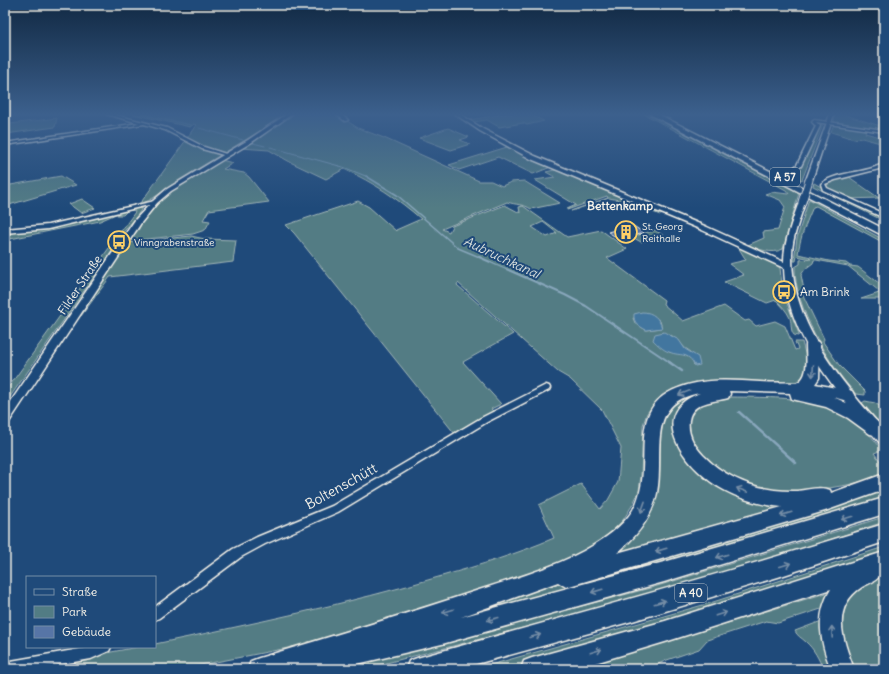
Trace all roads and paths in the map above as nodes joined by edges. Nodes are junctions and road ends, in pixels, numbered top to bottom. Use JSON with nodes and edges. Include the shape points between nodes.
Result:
{"nodes":[{"id":1,"x":199,"y":145,"type":"edge"},
{"id":2,"x":242,"y":145,"type":"edge"},
{"id":3,"x":509,"y":145,"type":"edge"},
{"id":4,"x":713,"y":145,"type":"edge"},
{"id":5,"x":723,"y":145,"type":"edge"},
{"id":6,"x":809,"y":145,"type":"edge"},
{"id":7,"x":821,"y":145,"type":"edge"},
{"id":8,"x":728,"y":148,"type":"junction"},
{"id":9,"x":227,"y":155,"type":"junction"},
{"id":10,"x":884,"y":165,"type":"edge"},
{"id":11,"x":793,"y":171,"type":"dead end"},
{"id":12,"x":772,"y":176,"type":"junction"},
{"id":13,"x":155,"y":202,"type":"junction"},
{"id":14,"x":884,"y":216,"type":"edge"},
{"id":15,"x":884,"y":223,"type":"edge"},
{"id":16,"x":884,"y":227,"type":"edge"},
{"id":17,"x":5,"y":231,"type":"edge"},
{"id":18,"x":884,"y":233,"type":"edge"},
{"id":19,"x":884,"y":238,"type":"edge"},
{"id":20,"x":788,"y":262,"type":"junction"},
{"id":21,"x":813,"y":345,"type":"junction"},
{"id":22,"x":546,"y":388,"type":"dead end"},
{"id":23,"x":793,"y":391,"type":"junction"},
{"id":24,"x":847,"y":395,"type":"junction"},
{"id":25,"x":5,"y":419,"type":"edge"},
{"id":26,"x":880,"y":434,"type":"edge"},
{"id":27,"x":884,"y":482,"type":"edge"},
{"id":28,"x":863,"y":490,"type":"junction"},
{"id":29,"x":884,"y":506,"type":"edge"},
{"id":30,"x":884,"y":533,"type":"edge"},
{"id":31,"x":884,"y":564,"type":"edge"},
{"id":32,"x":499,"y":594,"type":"junction"},
{"id":33,"x":156,"y":613,"type":"edge"},
{"id":34,"x":103,"y":648,"type":"edge"},
{"id":35,"x":5,"y":668,"type":"edge"},
{"id":36,"x":259,"y":669,"type":"edge"},
{"id":37,"x":282,"y":669,"type":"edge"},
{"id":38,"x":417,"y":669,"type":"edge"},
{"id":39,"x":532,"y":669,"type":"edge"},
{"id":40,"x":843,"y":669,"type":"edge"}],
"edges":[{"from":1,"to":9,"type":"street"},
{"from":2,"to":9,"type":"main road","name":"Filder Straße"},
{"from":3,"to":20,"type":"main road","via":[[769,259]]},
{"from":4,"to":12,"type":"highway","number":"A 57"},
{"from":5,"to":8,"type":"highway","number":"A 57"},
{"from":6,"to":11,"type":"street","via":[[799,166]]},
{"from":7,"to":20,"type":"main road","bridge":true,"via":[[793,230]]},
{"from":8,"to":15,"type":"highway"},
{"from":8,"to":16,"type":"highway","number":"A 57"},
{"from":9,"to":13,"type":"main road","name":"Filder Straße","via":[[180,183]]},
{"from":10,"to":14,"type":"street","via":[[867,172],[825,182],[823,186]]},
{"from":12,"to":18,"type":"highway","number":"A 57"},
{"from":12,"to":19,"type":"highway"},
{"from":13,"to":17,"type":"street","via":[[48,227]]},
{"from":13,"to":25,"type":"main road","name":"Filder Straße","via":[[138,222]]},
{"from":20,"to":21,"type":"main road","via":[[791,294]]},
{"from":21,"to":23,"type":"highway","one_way":true,"via":[[812,378],[806,385]]},
{"from":21,"to":24,"type":"main road"},
{"from":22,"to":33,"type":"street","name":"Boltenschütt","via":[[484,420],[335,509],[251,544]]},
{"from":23,"to":24,"type":"highway","via":[[829,390]]},
{"from":23,"to":26,"type":"highway","via":[[830,402],[853,414]]},
{"from":28,"to":23,"type":"highway","one_way":true,"via":[[804,498],[762,496],[739,489],[711,473],[695,458],[684,442],[680,426],[682,414],[700,399],[720,394]]},
{"from":23,"to":32,"type":"highway","one_way":true,"via":[[711,387],[692,389],[675,396],[659,409],[652,428],[649,488],[642,510],[633,526],[606,551],[571,568]]},
{"from":24,"to":26,"type":"main road"},
{"from":27,"to":28,"type":"highway"},
{"from":28,"to":32,"type":"highway","one_way":true,"via":[[680,545]]},
{"from":29,"to":37,"type":"highway","number":"A 40","one_way":true,"via":[[720,557],[571,599],[374,650]]},
{"from":38,"to":30,"type":"highway","number":"A 40","one_way":true,"via":[[644,607]]},
{"from":39,"to":31,"type":"highway","one_way":true,"via":[[710,618]]},
{"from":40,"to":31,"type":"highway","one_way":true,"via":[[832,644],[831,613],[841,592],[861,576]]},
{"from":32,"to":36,"type":"highway","one_way":true},
{"from":34,"to":35,"type":"street","via":[[91,653]]}]}
